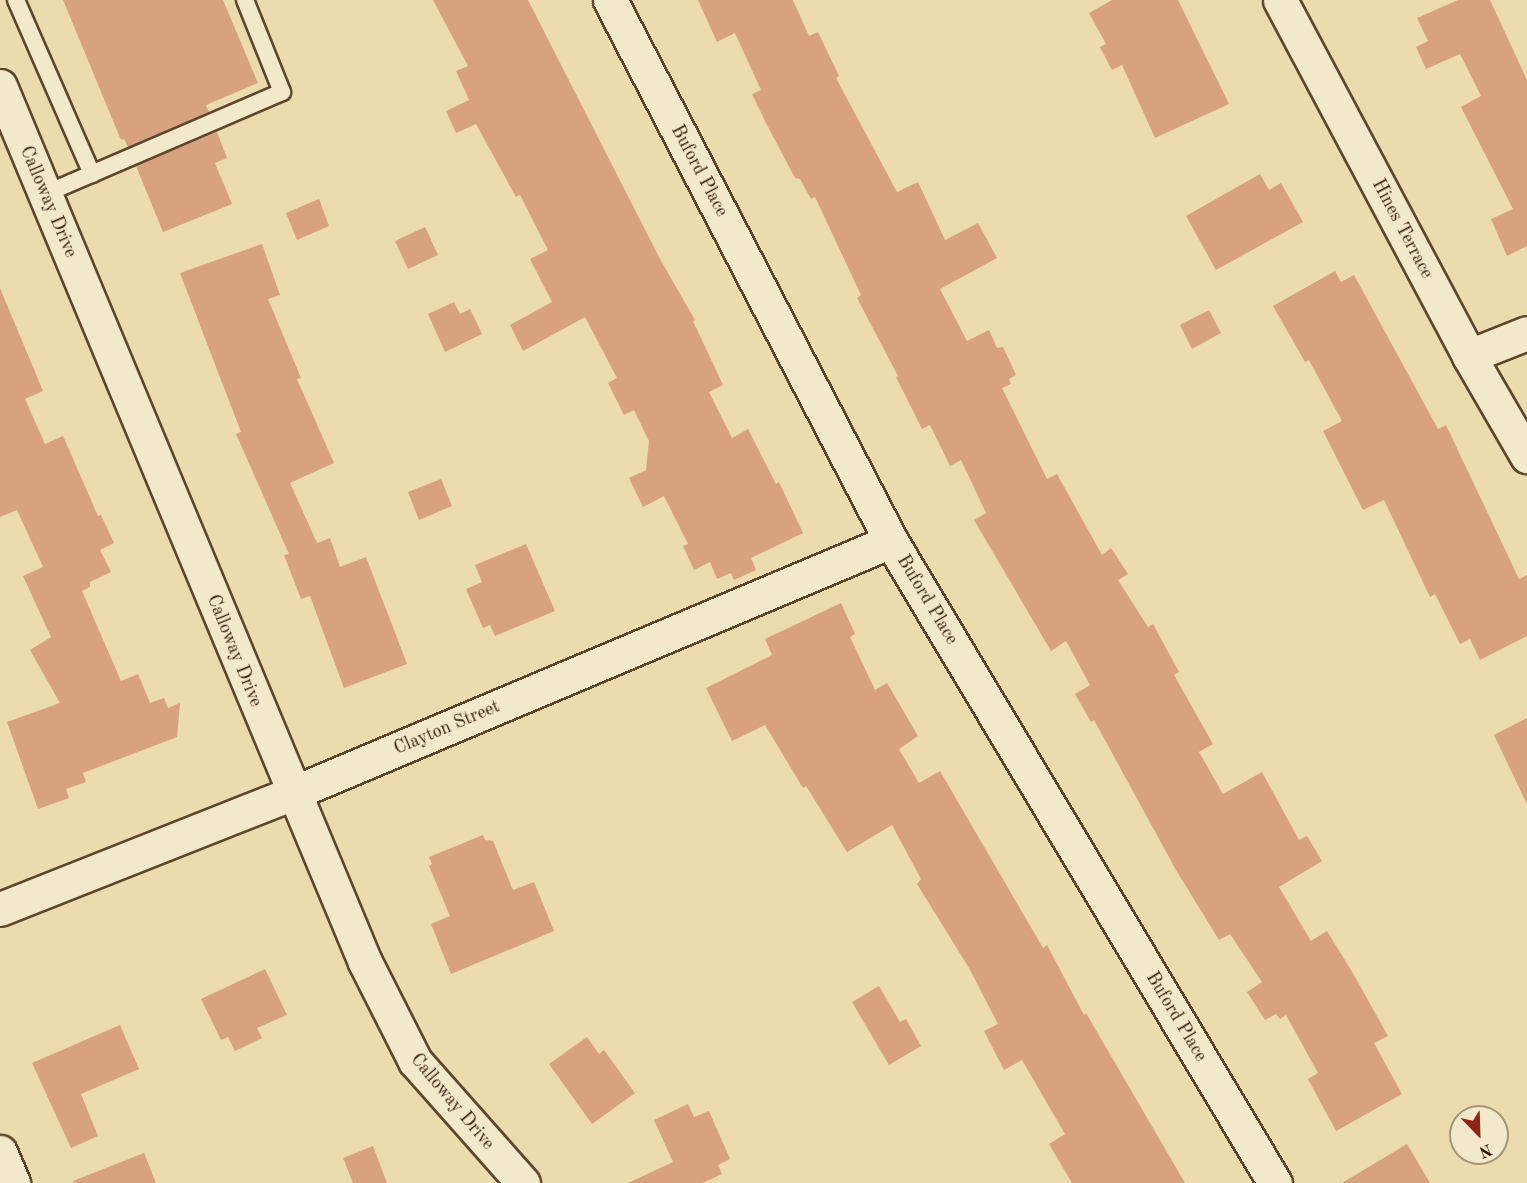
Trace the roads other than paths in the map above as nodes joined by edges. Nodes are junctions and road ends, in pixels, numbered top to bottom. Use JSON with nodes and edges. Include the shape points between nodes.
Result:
{"nodes":[{"id":1,"x":10,"y":0,"type":"edge"},
{"id":2,"x":15,"y":0,"type":"edge"},
{"id":3,"x":245,"y":0,"type":"edge"},
{"id":4,"x":610,"y":0,"type":"edge"},
{"id":5,"x":1280,"y":0,"type":"edge"},
{"id":6,"x":0,"y":4,"type":"edge"},
{"id":7,"x":0,"y":86,"type":"edge"},
{"id":8,"x":92,"y":174,"type":"junction"},
{"id":9,"x":45,"y":194,"type":"junction"},
{"id":10,"x":1527,"y":333,"type":"edge"},
{"id":11,"x":1469,"y":356,"type":"junction"},
{"id":12,"x":1527,"y":456,"type":"edge"},
{"id":13,"x":891,"y":541,"type":"junction"},
{"id":14,"x":293,"y":793,"type":"junction"},
{"id":15,"x":0,"y":909,"type":"edge"},
{"id":16,"x":0,"y":1152,"type":"edge"},
{"id":17,"x":13,"y":1183,"type":"edge"},
{"id":18,"x":523,"y":1183,"type":"edge"},
{"id":19,"x":1275,"y":1183,"type":"edge"}],
"edges":[{"from":1,"to":6,"type":"lane"},
{"from":2,"to":8,"type":"lane"},
{"from":3,"to":8,"type":"lane","via":[[282,92]]},
{"from":4,"to":13,"type":"street","name":"Buford Place"},
{"from":5,"to":11,"type":"street","name":"Hines Terrace"},
{"from":7,"to":9,"type":"street","name":"Calloway Drive"},
{"from":8,"to":9,"type":"lane"},
{"from":9,"to":14,"type":"street","name":"Calloway Drive"},
{"from":10,"to":11,"type":"street"},
{"from":11,"to":12,"type":"street","name":"Hines Terrace"},
{"from":13,"to":14,"type":"street","name":"Clayton Street"},
{"from":13,"to":19,"type":"street","name":"Buford Place"},
{"from":14,"to":15,"type":"street","name":"Clayton Street"},
{"from":14,"to":18,"type":"street","name":"Calloway Drive","via":[[365,962],[415,1061]]},
{"from":16,"to":17,"type":"street"}]}
